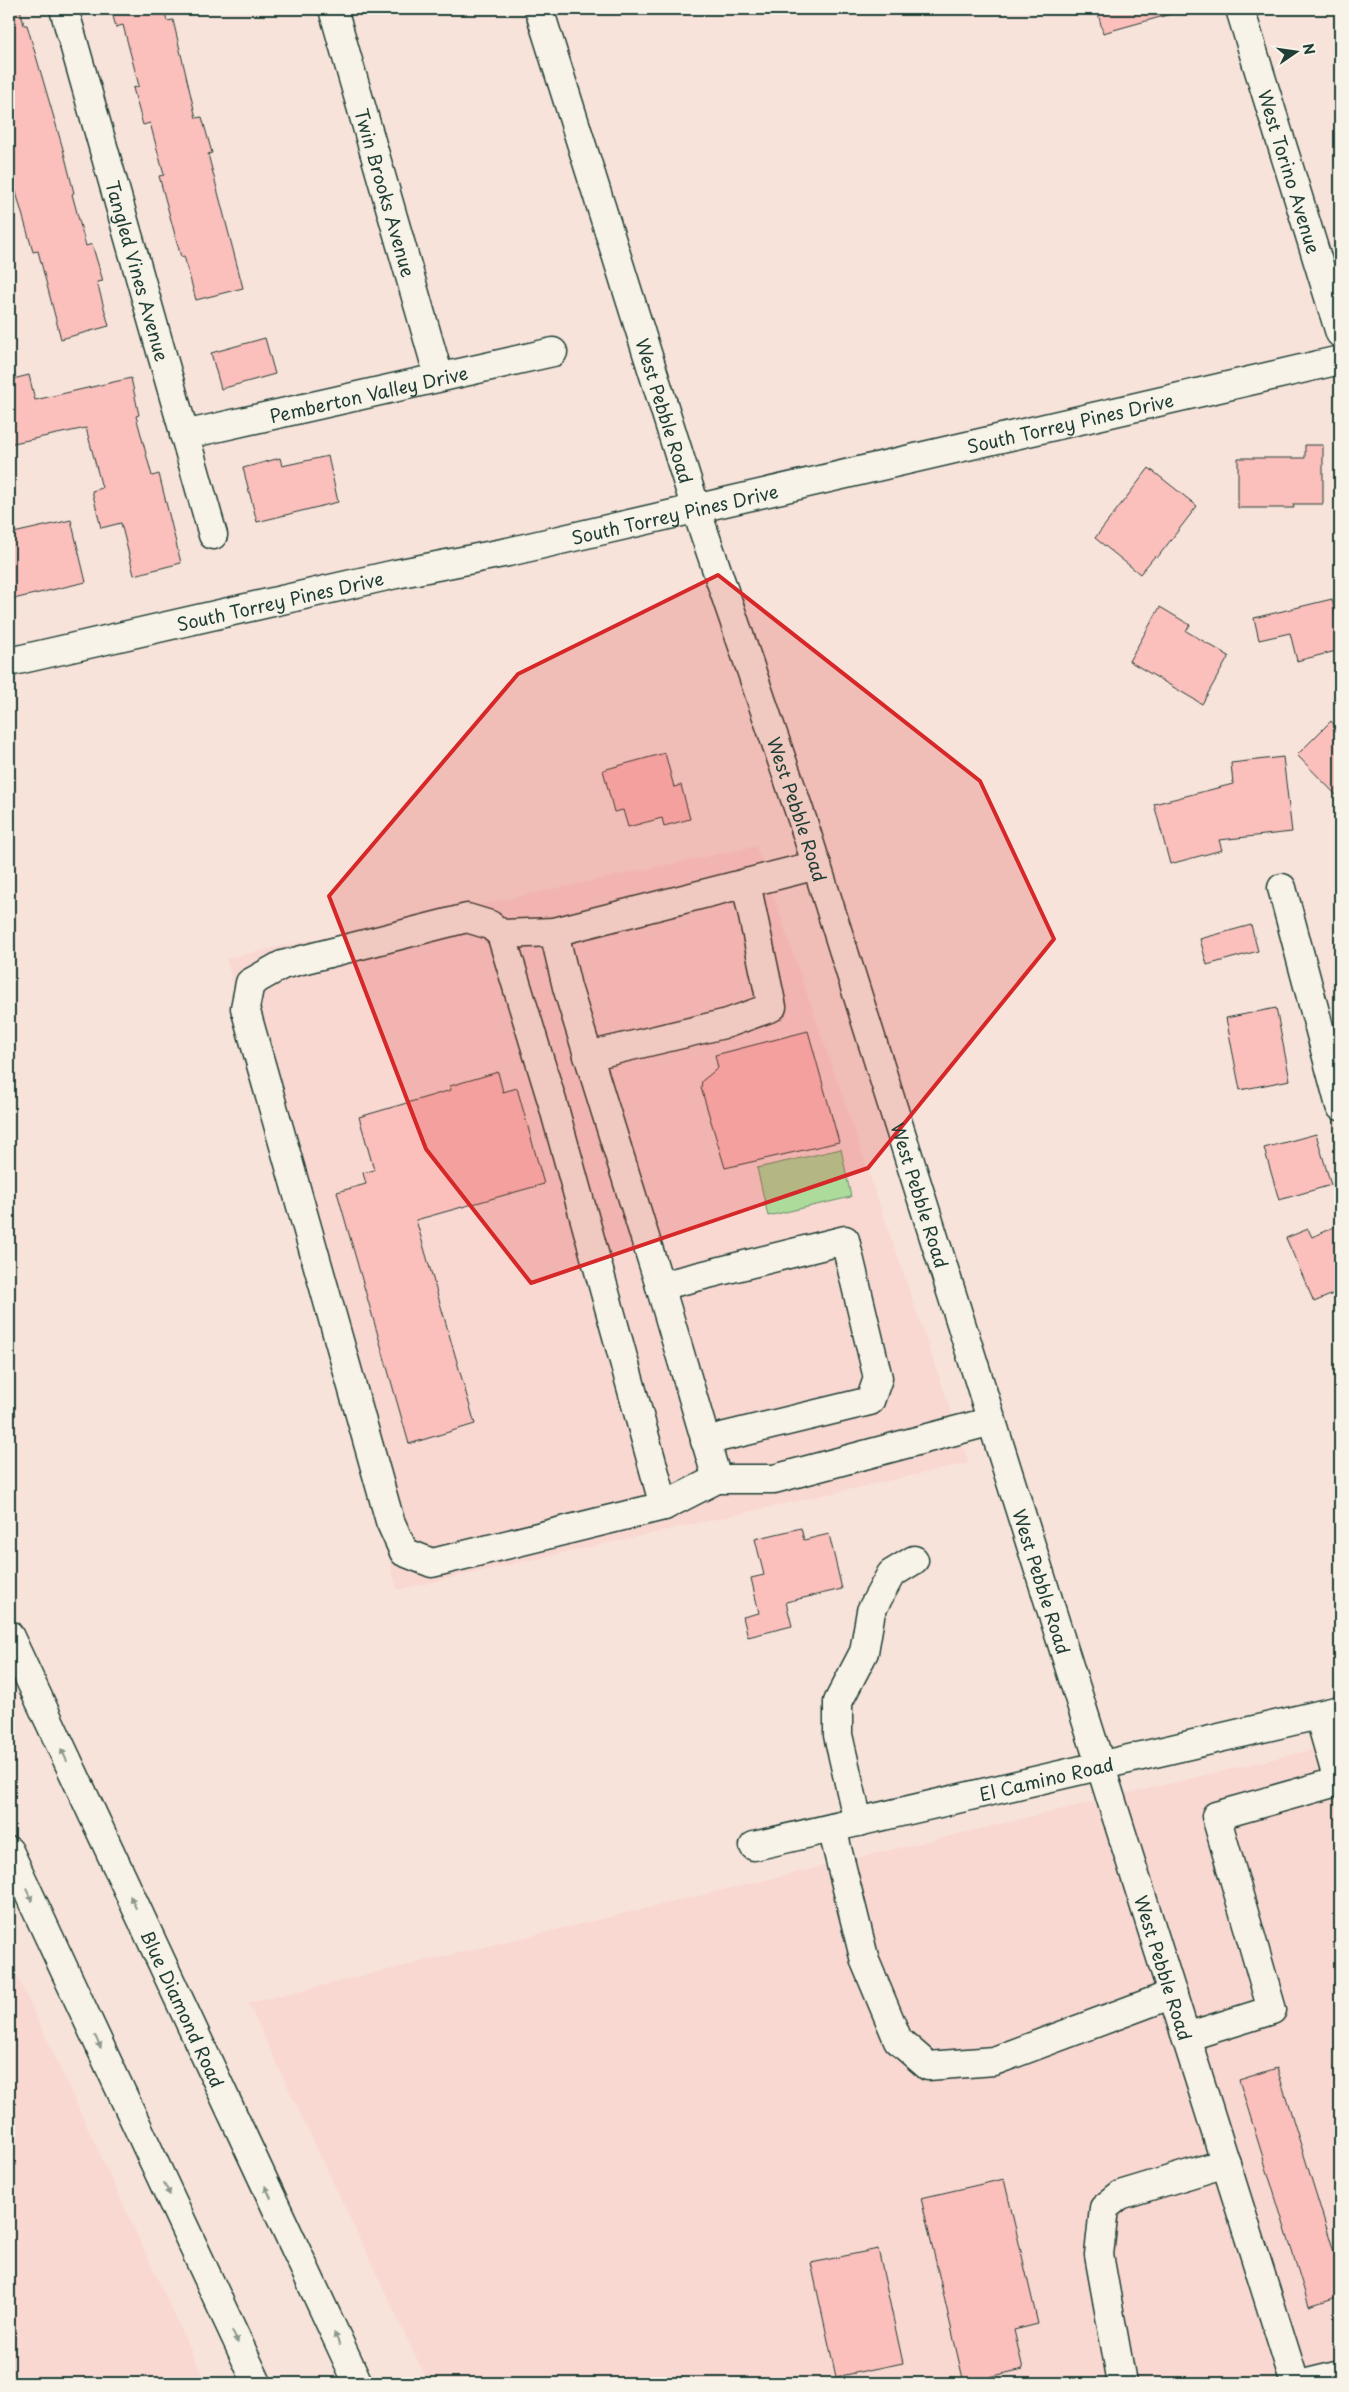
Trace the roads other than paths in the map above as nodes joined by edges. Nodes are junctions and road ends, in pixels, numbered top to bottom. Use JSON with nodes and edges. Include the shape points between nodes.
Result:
{"nodes":[{"id":1,"x":64,"y":9,"type":"edge"},
{"id":2,"x":333,"y":9,"type":"edge"},
{"id":3,"x":539,"y":9,"type":"edge"},
{"id":4,"x":1240,"y":9,"type":"edge"},
{"id":5,"x":1340,"y":334,"type":"edge"},
{"id":6,"x":553,"y":352,"type":"dead end"},
{"id":7,"x":1340,"y":360,"type":"edge"},
{"id":8,"x":439,"y":377,"type":"junction"},
{"id":9,"x":184,"y":435,"type":"junction"},
{"id":10,"x":696,"y":509,"type":"junction"},
{"id":11,"x":213,"y":535,"type":"dead end"},
{"id":12,"x":9,"y":662,"type":"edge"},
{"id":13,"x":817,"y":865,"type":"junction"},
{"id":14,"x":746,"y":883,"type":"junction"},
{"id":15,"x":1282,"y":888,"type":"dead end"},
{"id":16,"x":554,"y":932,"type":"junction"},
{"id":17,"x":501,"y":934,"type":"junction"},
{"id":18,"x":588,"y":1056,"type":"junction"},
{"id":19,"x":1340,"y":1106,"type":"edge"},
{"id":20,"x":660,"y":1286,"type":"junction"},
{"id":21,"x":992,"y":1421,"type":"junction"},
{"id":22,"x":705,"y":1441,"type":"junction"},
{"id":23,"x":717,"y":1479,"type":"junction"},
{"id":24,"x":664,"y":1506,"type":"junction"},
{"id":25,"x":914,"y":1560,"type":"dead end"},
{"id":26,"x":9,"y":1636,"type":"edge"},
{"id":27,"x":1330,"y":1713,"type":"edge"},
{"id":28,"x":1101,"y":1766,"type":"junction"},
{"id":29,"x":1339,"y":1781,"type":"edge"},
{"id":30,"x":858,"y":1822,"type":"junction"},
{"id":31,"x":832,"y":1828,"type":"junction"},
{"id":32,"x":754,"y":1846,"type":"dead end"},
{"id":33,"x":9,"y":1850,"type":"edge"},
{"id":34,"x":1173,"y":1994,"type":"junction"},
{"id":35,"x":1186,"y":2037,"type":"junction"},
{"id":36,"x":1226,"y":2163,"type":"junction"},
{"id":37,"x":1340,"y":2375,"type":"edge"},
{"id":38,"x":257,"y":2383,"type":"edge"},
{"id":39,"x":358,"y":2383,"type":"edge"},
{"id":40,"x":1122,"y":2383,"type":"edge"},
{"id":41,"x":1295,"y":2383,"type":"edge"},
{"id":42,"x":1307,"y":2383,"type":"edge"}],
"edges":[{"from":1,"to":9,"type":"main road","name":"Tangled Vines Avenue"},
{"from":2,"to":8,"type":"main road","name":"Twin Brooks Avenue"},
{"from":3,"to":10,"type":"main road","name":"West Pebble Road"},
{"from":4,"to":5,"type":"main road","name":"West Torino Avenue"},
{"from":6,"to":8,"type":"main road","name":"Pemberton Valley Drive"},
{"from":7,"to":10,"type":"main road","name":"South Torrey Pines Drive"},
{"from":8,"to":9,"type":"main road","name":"Pemberton Valley Drive"},
{"from":9,"to":11,"type":"main road","name":"Tangled Vines Avenue"},
{"from":10,"to":12,"type":"main road","name":"South Torrey Pines Drive"},
{"from":10,"to":13,"type":"main road","name":"West Pebble Road"},
{"from":13,"to":14,"type":"main road"},
{"from":13,"to":21,"type":"main road","name":"West Pebble Road"},
{"from":14,"to":16,"type":"main road"},
{"from":14,"to":18,"type":"main road","via":[[772,1007],[728,1022]]},
{"from":15,"to":19,"type":"main road"},
{"from":16,"to":17,"type":"main road"},
{"from":16,"to":18,"type":"main road"},
{"from":17,"to":24,"type":"main road","via":[[552,1101]]},
{"from":17,"to":24,"type":"main road","via":[[490,925],[467,918],[282,965],[250,983],[245,1008],[390,1521],[404,1552],[432,1563]]},
{"from":18,"to":20,"type":"main road"},
{"from":20,"to":22,"type":"main road"},
{"from":20,"to":22,"type":"main road","via":[[845,1240],[878,1378],[870,1401]]},
{"from":21,"to":23,"type":"main road","via":[[774,1479]]},
{"from":21,"to":28,"type":"main road","name":"West Pebble Road"},
{"from":22,"to":23,"type":"main road"},
{"from":23,"to":24,"type":"main road"},
{"from":25,"to":30,"type":"main road","via":[[892,1574],[871,1611],[864,1652],[838,1702],[838,1735]]},
{"from":39,"to":26,"type":"main road","name":"Blue Diamond Road","one_way":true},
{"from":27,"to":28,"type":"main road","name":"El Camino Road"},
{"from":27,"to":29,"type":"main road"},
{"from":28,"to":30,"type":"main road","name":"El Camino Road"},
{"from":28,"to":34,"type":"main road","name":"West Pebble Road"},
{"from":29,"to":35,"type":"main road","via":[[1216,1816],[1272,2010]]},
{"from":30,"to":31,"type":"main road","name":"El Camino Road"},
{"from":31,"to":32,"type":"main road","name":"El Camino Road"},
{"from":31,"to":34,"type":"main road","via":[[865,1961],[898,2040],[928,2066],[994,2062]]},
{"from":33,"to":38,"type":"main road","one_way":true},
{"from":34,"to":35,"type":"main road","name":"West Pebble Road"},
{"from":35,"to":36,"type":"main road","name":"West Pebble Road"},
{"from":36,"to":40,"type":"main road","via":[[1120,2195],[1104,2208],[1099,2254]]},
{"from":36,"to":41,"type":"main road","name":"West Pebble Road"},
{"from":37,"to":42,"type":"main road"}]}
